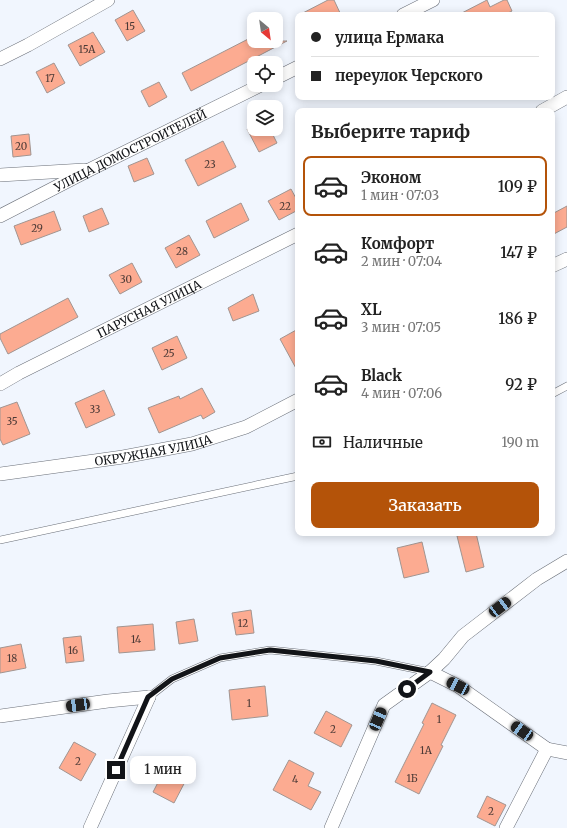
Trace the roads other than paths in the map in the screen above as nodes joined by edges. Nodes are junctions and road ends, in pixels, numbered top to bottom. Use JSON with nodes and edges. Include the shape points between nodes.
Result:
{"nodes":[{"id":1,"x":108,"y":0,"type":"edge"},
{"id":2,"x":433,"y":0,"type":"edge"},
{"id":3,"x":409,"y":12,"type":"edge"},
{"id":4,"x":0,"y":59,"type":"edge"},
{"id":5,"x":295,"y":68,"type":"edge"},
{"id":6,"x":283,"y":74,"type":"edge"},
{"id":7,"x":247,"y":92,"type":"edge"},
{"id":8,"x":567,"y":97,"type":"edge"},
{"id":9,"x":547,"y":108,"type":"edge"},
{"id":10,"x":89,"y":170,"type":"junction"},
{"id":11,"x":0,"y":175,"type":"edge"},
{"id":12,"x":0,"y":216,"type":"edge"},
{"id":13,"x":295,"y":236,"type":"edge"},
{"id":14,"x":567,"y":259,"type":"edge"},
{"id":15,"x":555,"y":265,"type":"edge"},
{"id":16,"x":0,"y":384,"type":"edge"},
{"id":17,"x":567,"y":386,"type":"edge"},
{"id":18,"x":555,"y":392,"type":"edge"},
{"id":19,"x":295,"y":402,"type":"edge"},
{"id":20,"x":0,"y":474,"type":"edge"},
{"id":21,"x":295,"y":477,"type":"edge"},
{"id":22,"x":0,"y":540,"type":"edge"},
{"id":23,"x":567,"y":561,"type":"edge"},
{"id":24,"x":430,"y":672,"type":"junction"},
{"id":25,"x":148,"y":697,"type":"junction"},
{"id":26,"x":0,"y":716,"type":"edge"},
{"id":27,"x":547,"y":749,"type":"junction"},
{"id":28,"x":567,"y":754,"type":"edge"},
{"id":29,"x":90,"y":828,"type":"edge"},
{"id":30,"x":331,"y":828,"type":"edge"},
{"id":31,"x":506,"y":828,"type":"edge"}],
"edges":[{"from":1,"to":4,"type":"street"},
{"from":2,"to":3,"type":"street"},
{"from":5,"to":6,"type":"street"},
{"from":7,"to":10,"type":"street","name":"УЛИЦА ДОМОСТРОИТЕЛЕЙ"},
{"from":8,"to":9,"type":"street"},
{"from":10,"to":11,"type":"street"},
{"from":10,"to":12,"type":"street","name":"УЛИЦА ДОМОСТРОИТЕЛЕЙ"},
{"from":13,"to":16,"type":"street","name":"ПАРУСНАЯ УЛИЦА"},
{"from":14,"to":15,"type":"street"},
{"from":17,"to":18,"type":"lane"},
{"from":19,"to":20,"type":"street","name":"ОКРУЖНАЯ УЛИЦА","via":[[246,427],[192,444],[123,457]]},
{"from":21,"to":22,"type":"lane"},
{"from":23,"to":24,"type":"street","via":[[537,579],[463,636]]},
{"from":24,"to":25,"type":"lane","via":[[376,661],[270,650],[220,658],[172,679]]},
{"from":24,"to":27,"type":"street","via":[[458,686]]},
{"from":24,"to":30,"type":"street","via":[[384,706]]},
{"from":25,"to":26,"type":"street"},
{"from":25,"to":29,"type":"street"},
{"from":27,"to":28,"type":"street"},
{"from":27,"to":31,"type":"street"}]}
